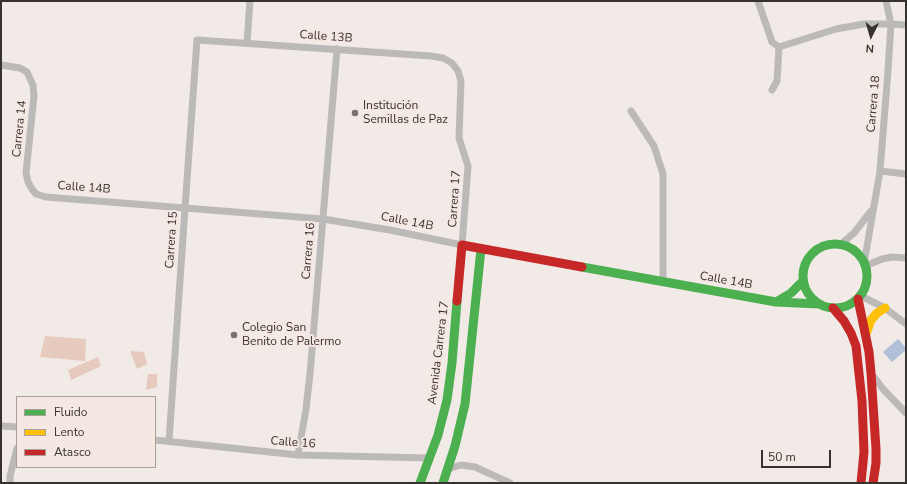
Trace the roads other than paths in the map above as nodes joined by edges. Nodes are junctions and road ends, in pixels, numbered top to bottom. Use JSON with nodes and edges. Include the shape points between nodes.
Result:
{"nodes":[{"id":1,"x":250,"y":1,"type":"edge"},
{"id":2,"x":758,"y":1,"type":"edge"},
{"id":3,"x":886,"y":1,"type":"edge"},
{"id":4,"x":891,"y":24,"type":"junction"},
{"id":5,"x":906,"y":25,"type":"edge"},
{"id":6,"x":197,"y":40,"type":"joint"},
{"id":7,"x":247,"y":43,"type":"junction"},
{"id":8,"x":779,"y":47,"type":"junction"},
{"id":9,"x":337,"y":49,"type":"junction"},
{"id":10,"x":452,"y":63,"type":"joint"},
{"id":11,"x":1,"y":65,"type":"edge"},
{"id":12,"x":772,"y":90,"type":"dead end"},
{"id":13,"x":630,"y":111,"type":"dead end"},
{"id":14,"x":880,"y":171,"type":"junction"},
{"id":15,"x":906,"y":174,"type":"edge"},
{"id":16,"x":32,"y":190,"type":"joint"},
{"id":17,"x":185,"y":208,"type":"junction"},
{"id":18,"x":873,"y":209,"type":"junction"},
{"id":19,"x":323,"y":219,"type":"junction"},
{"id":20,"x":462,"y":245,"type":"junction"},
{"id":21,"x":840,"y":245,"type":"junction"},
{"id":22,"x":481,"y":249,"type":"junction"},
{"id":23,"x":906,"y":258,"type":"edge"},
{"id":24,"x":865,"y":265,"type":"junction"},
{"id":25,"x":662,"y":281,"type":"junction"},
{"id":26,"x":803,"y":281,"type":"junction"},
{"id":27,"x":859,"y":297,"type":"junction"},
{"id":28,"x":776,"y":302,"type":"junction"},
{"id":29,"x":819,"y":304,"type":"junction"},
{"id":30,"x":833,"y":308,"type":"junction"},
{"id":31,"x":885,"y":308,"type":"junction"},
{"id":32,"x":906,"y":324,"type":"edge"},
{"id":33,"x":866,"y":336,"type":"junction"},
{"id":34,"x":871,"y":373,"type":"junction"},
{"id":35,"x":906,"y":413,"type":"edge"},
{"id":36,"x":1,"y":426,"type":"edge"},
{"id":37,"x":16,"y":427,"type":"edge"},
{"id":38,"x":156,"y":440,"type":"edge"},
{"id":39,"x":169,"y":441,"type":"junction"},
{"id":40,"x":16,"y":452,"type":"edge"},
{"id":41,"x":298,"y":455,"type":"junction"},
{"id":42,"x":430,"y":458,"type":"junction"},
{"id":43,"x":448,"y":468,"type":"junction"},
{"id":44,"x":444,"y":481,"type":"edge"},
{"id":45,"x":10,"y":483,"type":"edge"},
{"id":46,"x":420,"y":483,"type":"edge"},
{"id":47,"x":510,"y":483,"type":"edge"},
{"id":48,"x":861,"y":483,"type":"edge"},
{"id":49,"x":873,"y":483,"type":"edge"}],
"edges":[{"from":1,"to":7,"type":"street"},
{"from":2,"to":8,"type":"street","via":[[772,42]]},
{"from":3,"to":4,"type":"street","name":"Carrera 18"},
{"from":4,"to":5,"type":"street"},
{"from":4,"to":8,"type":"street","via":[[864,24],[836,29]]},
{"from":4,"to":14,"type":"street","name":"Carrera 18"},
{"from":6,"to":7,"type":"street","name":"Calle 13B"},
{"from":6,"to":17,"type":"street","name":"Carrera 15"},
{"from":7,"to":9,"type":"street","name":"Calle 13B"},
{"from":8,"to":12,"type":"street","via":[[777,81]]},
{"from":9,"to":10,"type":"street","name":"Calle 13B","via":[[431,56]]},
{"from":9,"to":19,"type":"street","name":"Carrera 16"},
{"from":10,"to":20,"type":"street","name":"Carrera 17","via":[[461,81],[459,138],[468,166]]},
{"from":11,"to":16,"type":"street","name":"Carrera 14","via":[[20,68],[27,72],[33,85],[26,173]]},
{"from":13,"to":25,"type":"street","via":[[654,146],[663,174]]},
{"from":14,"to":15,"type":"street"},
{"from":14,"to":18,"type":"street","name":"Carrera 18"},
{"from":16,"to":17,"type":"street","name":"Calle 14B","via":[[46,197]]},
{"from":17,"to":19,"type":"street","name":"Calle 14B"},
{"from":17,"to":39,"type":"street","name":"Carrera 15"},
{"from":18,"to":21,"type":"street","name":"Carrera 18","via":[[854,233]]},
{"from":18,"to":24,"type":"street","name":"Carrera 18"},
{"from":19,"to":20,"type":"street","name":"Calle 14B"},
{"from":19,"to":41,"type":"street","name":"Carrera 16","via":[[306,409]]},
{"from":20,"to":22,"type":"street","name":"Calle 14B"},
{"from":20,"to":42,"type":"street","name":"Avenida Carrera 17","via":[[450,381],[443,418]]},
{"from":21,"to":24,"type":"street","via":[[857,253]]},
{"from":21,"to":26,"type":"street","via":[[825,246],[812,254],[805,266]]},
{"from":22,"to":25,"type":"street","name":"Calle 14B"},
{"from":22,"to":43,"type":"street","via":[[465,404]]},
{"from":23,"to":24,"type":"street","via":[[892,257]]},
{"from":24,"to":27,"type":"street","via":[[867,281]]},
{"from":25,"to":28,"type":"street","name":"Calle 14B"},
{"from":26,"to":28,"type":"street","via":[[791,293]]},
{"from":26,"to":29,"type":"street","via":[[809,294]]},
{"from":27,"to":30,"type":"street","via":[[846,306]]},
{"from":27,"to":31,"type":"street"},
{"from":27,"to":33,"type":"street"},
{"from":28,"to":29,"type":"street","name":"Calle 14B"},
{"from":29,"to":30,"type":"street"},
{"from":30,"to":48,"type":"street","via":[[844,321],[856,346],[864,452]]},
{"from":31,"to":32,"type":"street"},
{"from":31,"to":33,"type":"street","via":[[871,320]]},
{"from":33,"to":34,"type":"street"},
{"from":34,"to":35,"type":"street"},
{"from":34,"to":49,"type":"street","via":[[876,442]]},
{"from":36,"to":37,"type":"street"},
{"from":38,"to":39,"type":"street","name":"Calle 16"},
{"from":39,"to":41,"type":"street","name":"Calle 16"},
{"from":40,"to":45,"type":"street"},
{"from":41,"to":42,"type":"street","name":"Calle 16"},
{"from":42,"to":46,"type":"street","name":"Avenida Carrera 17"},
{"from":43,"to":44,"type":"street"},
{"from":43,"to":47,"type":"street","via":[[461,465],[475,467]]}]}
